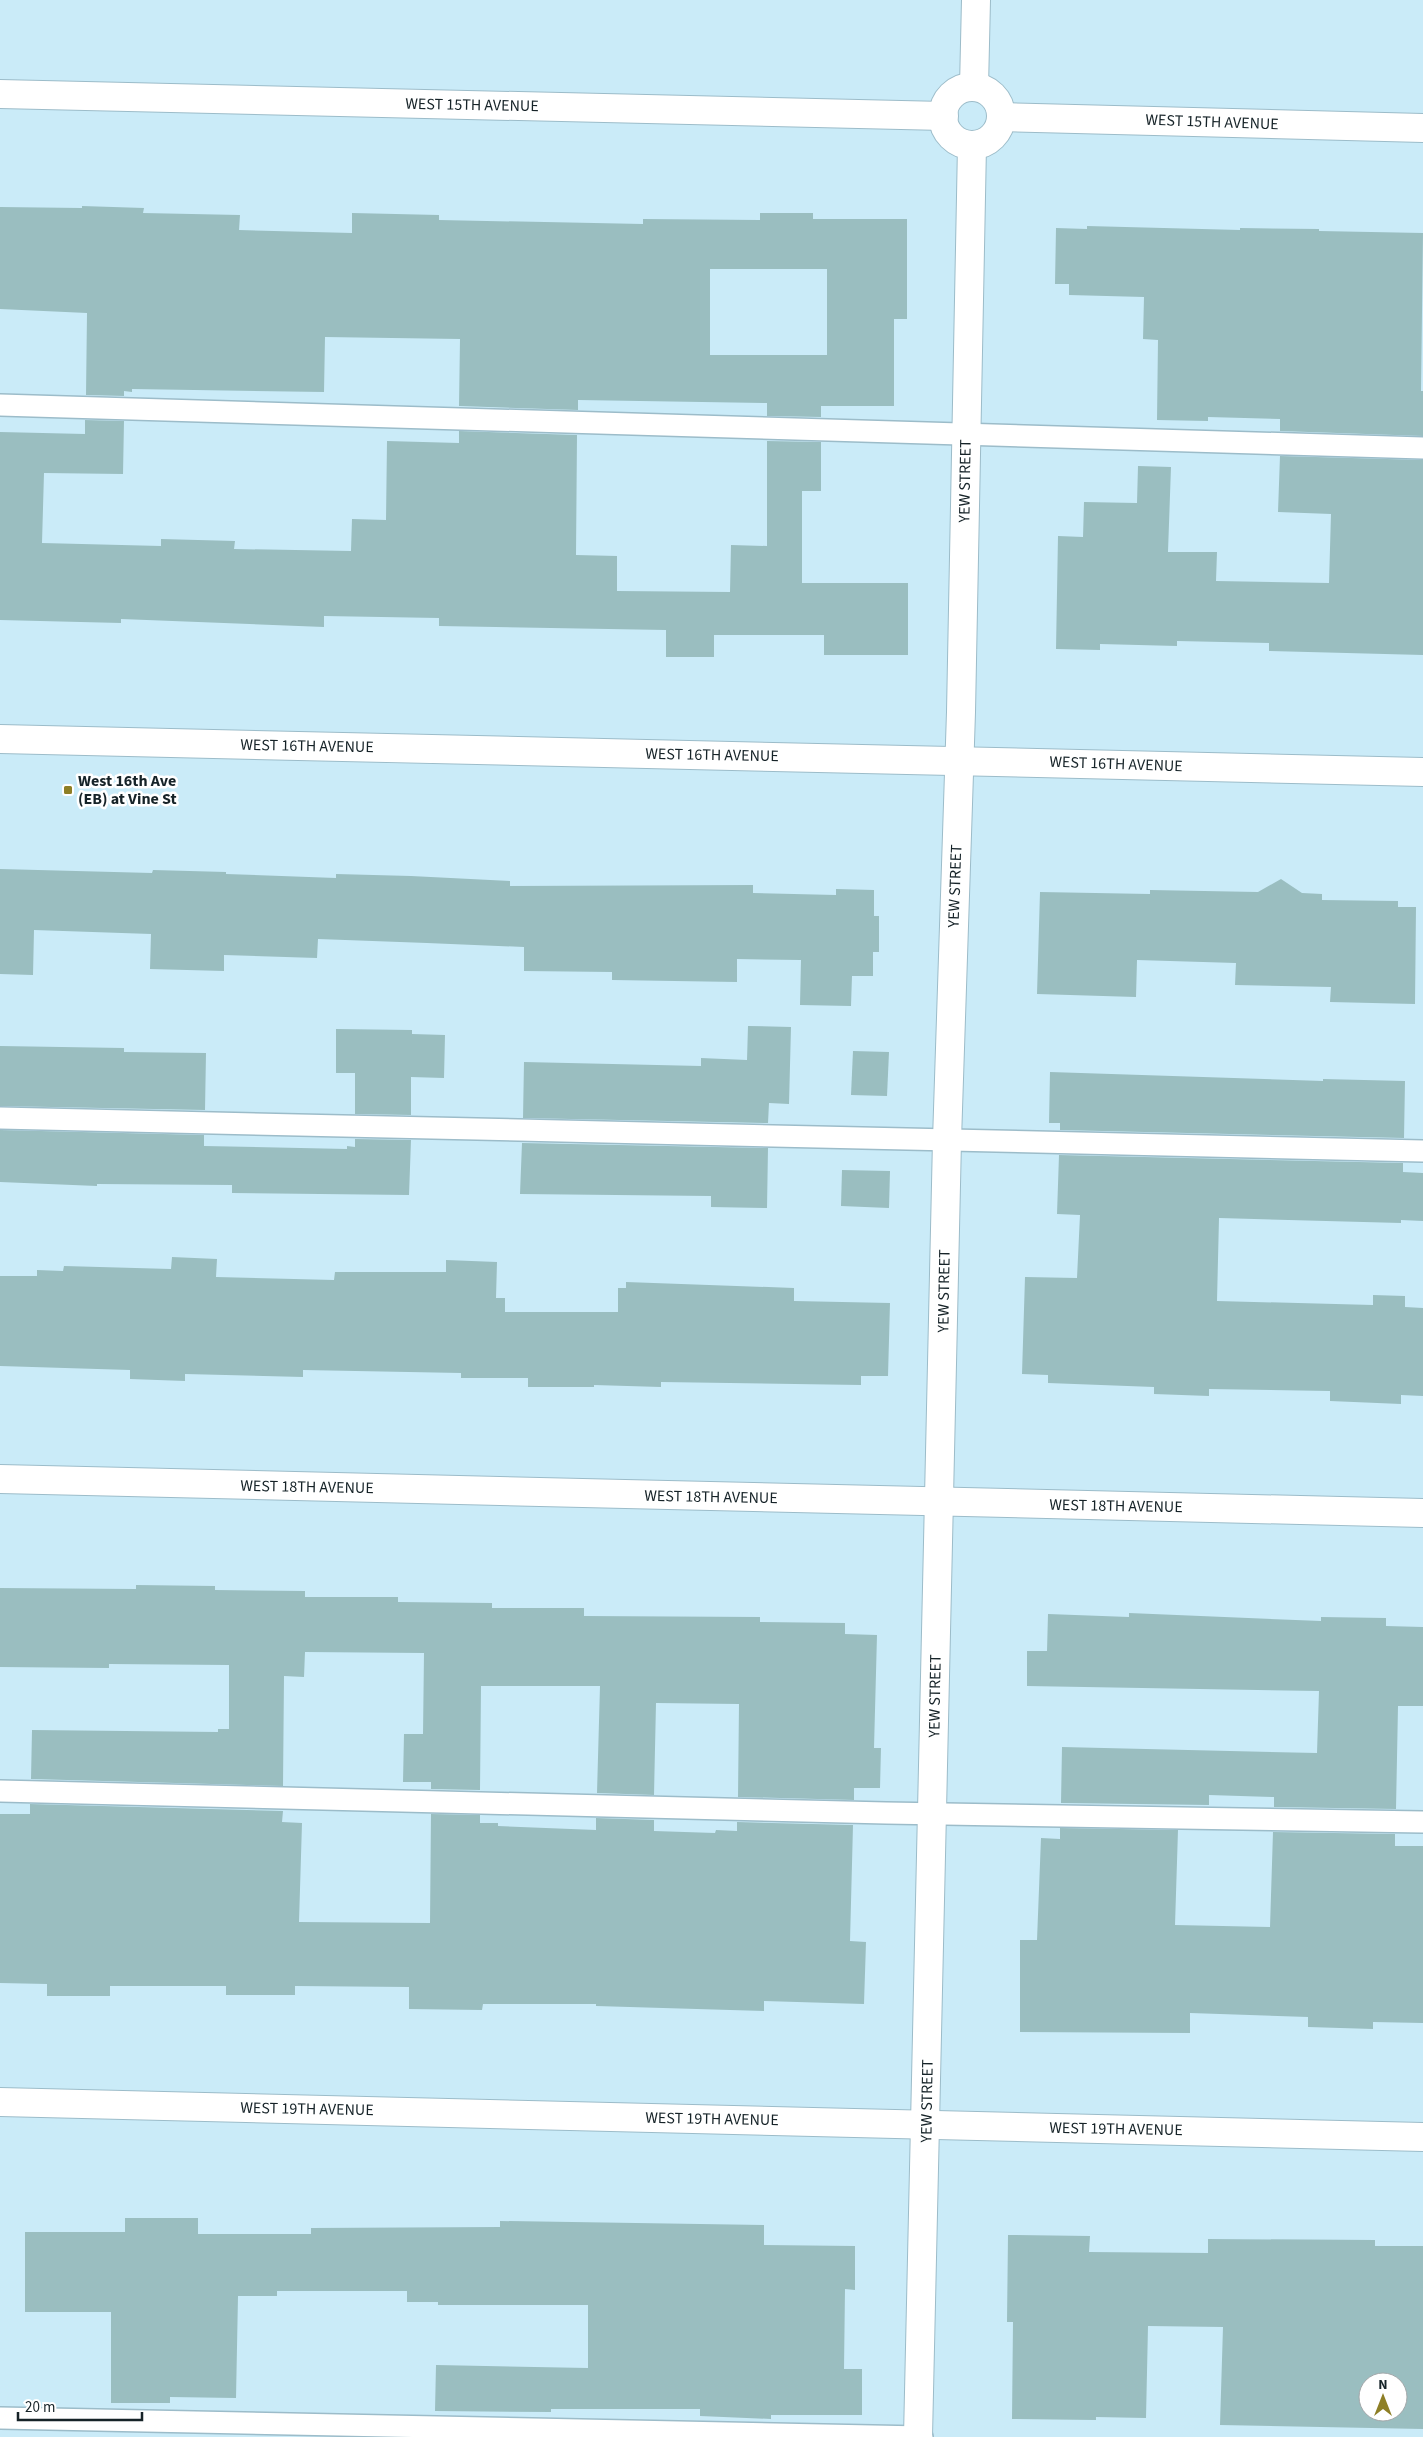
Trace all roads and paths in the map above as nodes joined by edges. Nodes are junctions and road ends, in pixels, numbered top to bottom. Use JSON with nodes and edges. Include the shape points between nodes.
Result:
{"nodes":[{"id":1,"x":976,"y":0,"type":"edge"},
{"id":2,"x":974,"y":87,"type":"junction"},
{"id":3,"x":0,"y":94,"type":"edge"},
{"id":4,"x":944,"y":116,"type":"junction"},
{"id":5,"x":1001,"y":117,"type":"junction"},
{"id":6,"x":1423,"y":128,"type":"edge"},
{"id":7,"x":972,"y":145,"type":"junction"},
{"id":8,"x":0,"y":405,"type":"edge"},
{"id":9,"x":966,"y":434,"type":"junction"},
{"id":10,"x":1423,"y":448,"type":"edge"},
{"id":11,"x":0,"y":739,"type":"edge"},
{"id":12,"x":960,"y":760,"type":"junction"},
{"id":13,"x":1423,"y":772,"type":"edge"},
{"id":14,"x":0,"y":1118,"type":"edge"},
{"id":15,"x":947,"y":1140,"type":"junction"},
{"id":16,"x":1423,"y":1152,"type":"edge"},
{"id":17,"x":0,"y":1479,"type":"edge"},
{"id":18,"x":939,"y":1502,"type":"junction"},
{"id":19,"x":1423,"y":1513,"type":"edge"},
{"id":20,"x":0,"y":1791,"type":"edge"},
{"id":21,"x":932,"y":1814,"type":"junction"},
{"id":22,"x":1423,"y":1822,"type":"edge"},
{"id":23,"x":0,"y":2102,"type":"edge"},
{"id":24,"x":926,"y":2125,"type":"junction"},
{"id":25,"x":1423,"y":2137,"type":"edge"},
{"id":26,"x":0,"y":2418,"type":"edge"},
{"id":27,"x":920,"y":2437,"type":"edge"}],
"edges":[{"from":1,"to":2,"type":"street"},
{"from":2,"to":4,"type":"street","via":[[956,92],[944,107]]},
{"from":2,"to":5,"type":"street","via":[[990,94],[1000,109]]},
{"from":3,"to":4,"type":"street","name":"WEST 15TH AVENUE"},
{"from":4,"to":7,"type":"street","via":[[949,134],[963,144]]},
{"from":5,"to":6,"type":"street","name":"WEST 15TH AVENUE"},
{"from":5,"to":7,"type":"street","via":[[995,134],[981,144]]},
{"from":7,"to":9,"type":"street","name":"YEW STREET"},
{"from":8,"to":9,"type":"lane"},
{"from":9,"to":10,"type":"lane"},
{"from":9,"to":12,"type":"street","name":"YEW STREET"},
{"from":11,"to":12,"type":"street","name":"WEST 16TH AVENUE"},
{"from":12,"to":13,"type":"street","name":"WEST 16TH AVENUE"},
{"from":12,"to":15,"type":"street","name":"YEW STREET"},
{"from":14,"to":15,"type":"lane"},
{"from":15,"to":16,"type":"lane"},
{"from":15,"to":18,"type":"street","name":"YEW STREET"},
{"from":17,"to":18,"type":"street","name":"WEST 18TH AVENUE"},
{"from":18,"to":19,"type":"street","name":"WEST 18TH AVENUE"},
{"from":18,"to":21,"type":"street","name":"YEW STREET"},
{"from":20,"to":21,"type":"lane"},
{"from":21,"to":22,"type":"lane"},
{"from":21,"to":24,"type":"street","name":"YEW STREET"},
{"from":23,"to":24,"type":"street","name":"WEST 19TH AVENUE"},
{"from":24,"to":25,"type":"street","name":"WEST 19TH AVENUE"},
{"from":24,"to":27,"type":"street","name":"YEW STREET"},
{"from":26,"to":27,"type":"lane"}]}
